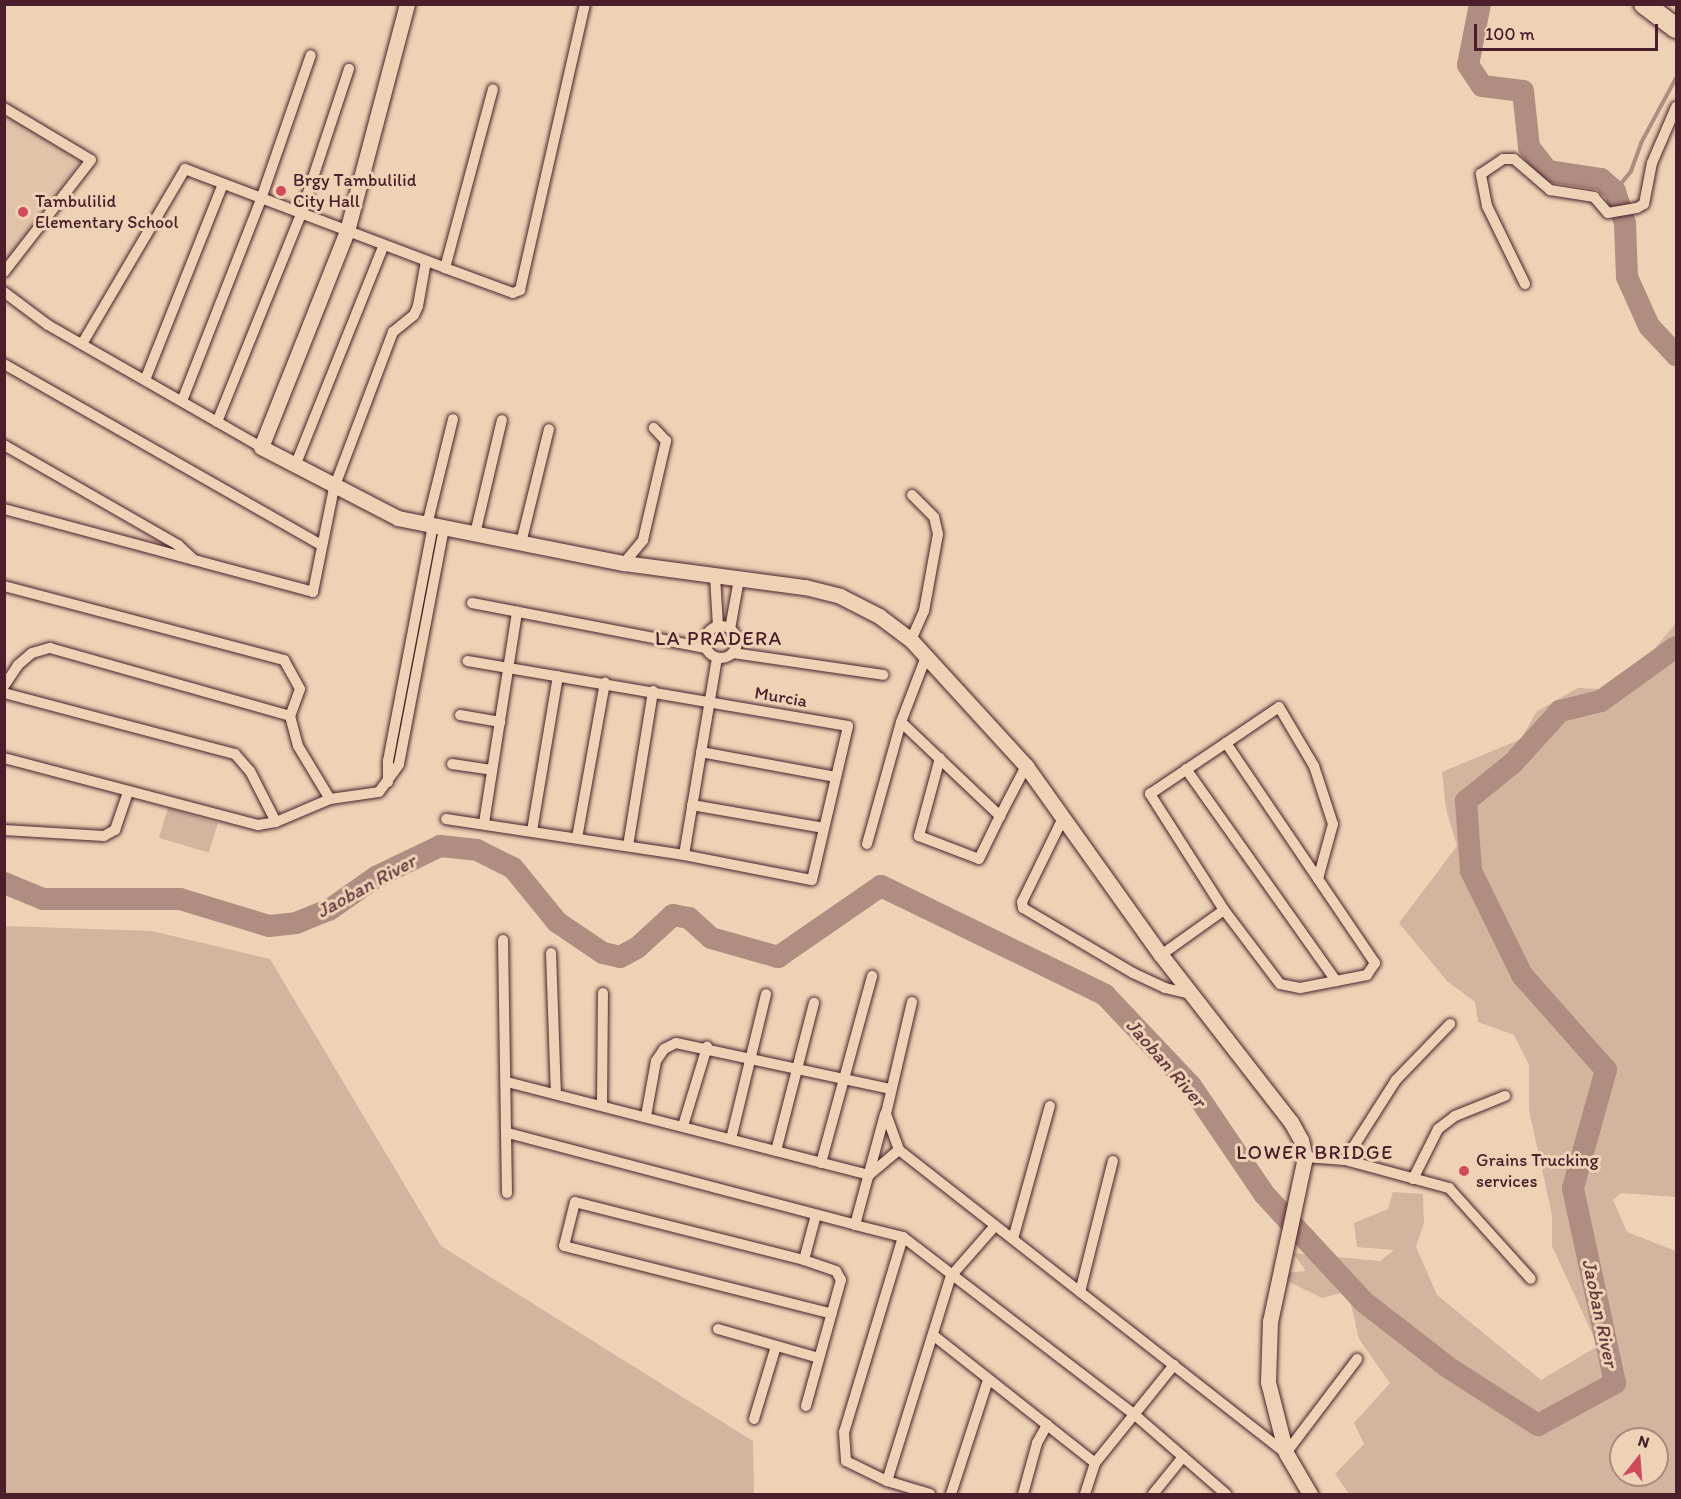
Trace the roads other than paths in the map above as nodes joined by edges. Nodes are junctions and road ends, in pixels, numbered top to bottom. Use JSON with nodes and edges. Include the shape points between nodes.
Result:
{"nodes":[{"id":1,"x":408,"y":4,"type":"edge"},
{"id":2,"x":585,"y":4,"type":"edge"},
{"id":3,"x":1644,"y":4,"type":"edge"},
{"id":4,"x":1677,"y":28,"type":"edge"},
{"id":5,"x":311,"y":55,"type":"dead end"},
{"id":6,"x":349,"y":69,"type":"dead end"},
{"id":7,"x":493,"y":89,"type":"dead end"},
{"id":8,"x":1677,"y":107,"type":"edge"},
{"id":9,"x":4,"y":108,"type":"edge"},
{"id":10,"x":223,"y":184,"type":"junction"},
{"id":11,"x":261,"y":199,"type":"junction"},
{"id":12,"x":301,"y":214,"type":"junction"},
{"id":13,"x":347,"y":231,"type":"junction"},
{"id":14,"x":384,"y":245,"type":"junction"},
{"id":15,"x":426,"y":261,"type":"junction"},
{"id":16,"x":445,"y":268,"type":"junction"},
{"id":17,"x":4,"y":272,"type":"edge"},
{"id":18,"x":1525,"y":284,"type":"dead end"},
{"id":19,"x":4,"y":292,"type":"edge"},
{"id":20,"x":82,"y":344,"type":"junction"},
{"id":21,"x":4,"y":364,"type":"edge"},
{"id":22,"x":145,"y":380,"type":"junction"},
{"id":23,"x":182,"y":401,"type":"junction"},
{"id":24,"x":453,"y":419,"type":"dead end"},
{"id":25,"x":502,"y":420,"type":"dead end"},
{"id":26,"x":217,"y":422,"type":"junction"},
{"id":27,"x":654,"y":428,"type":"dead end"},
{"id":28,"x":549,"y":429,"type":"dead end"},
{"id":29,"x":4,"y":445,"type":"edge"},
{"id":30,"x":261,"y":447,"type":"junction"},
{"id":31,"x":296,"y":466,"type":"junction"},
{"id":32,"x":334,"y":488,"type":"junction"},
{"id":33,"x":912,"y":495,"type":"dead end"},
{"id":34,"x":4,"y":509,"type":"edge"},
{"id":35,"x":435,"y":526,"type":"junction"},
{"id":36,"x":475,"y":534,"type":"junction"},
{"id":37,"x":521,"y":543,"type":"junction"},
{"id":38,"x":321,"y":545,"type":"junction"},
{"id":39,"x":195,"y":560,"type":"junction"},
{"id":40,"x":624,"y":563,"type":"junction"},
{"id":41,"x":715,"y":576,"type":"junction"},
{"id":42,"x":739,"y":579,"type":"junction"},
{"id":43,"x":4,"y":586,"type":"edge"},
{"id":44,"x":472,"y":603,"type":"dead end"},
{"id":45,"x":517,"y":612,"type":"junction"},
{"id":46,"x":724,"y":627,"type":"junction"},
{"id":47,"x":911,"y":640,"type":"junction"},
{"id":48,"x":706,"y":648,"type":"junction"},
{"id":49,"x":733,"y":653,"type":"junction"},
{"id":50,"x":926,"y":657,"type":"junction"},
{"id":51,"x":717,"y":658,"type":"junction"},
{"id":52,"x":468,"y":661,"type":"dead end"},
{"id":53,"x":508,"y":667,"type":"junction"},
{"id":54,"x":883,"y":675,"type":"dead end"},
{"id":55,"x":558,"y":676,"type":"junction"},
{"id":56,"x":605,"y":683,"type":"junction"},
{"id":57,"x":4,"y":686,"type":"edge"},
{"id":58,"x":653,"y":691,"type":"junction"},
{"id":59,"x":4,"y":693,"type":"edge"},
{"id":60,"x":708,"y":700,"type":"junction"},
{"id":61,"x":459,"y":715,"type":"dead end"},
{"id":62,"x":290,"y":716,"type":"junction"},
{"id":63,"x":500,"y":722,"type":"junction"},
{"id":64,"x":901,"y":722,"type":"junction"},
{"id":65,"x":1226,"y":743,"type":"junction"},
{"id":66,"x":700,"y":752,"type":"junction"},
{"id":67,"x":4,"y":758,"type":"edge"},
{"id":68,"x":940,"y":758,"type":"junction"},
{"id":69,"x":452,"y":764,"type":"dead end"},
{"id":70,"x":1026,"y":766,"type":"junction"},
{"id":71,"x":1186,"y":769,"type":"junction"},
{"id":72,"x":492,"y":770,"type":"junction"},
{"id":73,"x":836,"y":777,"type":"junction"},
{"id":74,"x":128,"y":792,"type":"junction"},
{"id":75,"x":330,"y":799,"type":"junction"},
{"id":76,"x":692,"y":805,"type":"junction"},
{"id":77,"x":1000,"y":816,"type":"junction"},
{"id":78,"x":1063,"y":818,"type":"junction"},
{"id":79,"x":446,"y":819,"type":"dead end"},
{"id":80,"x":276,"y":822,"type":"junction"},
{"id":81,"x":484,"y":823,"type":"junction"},
{"id":82,"x":824,"y":828,"type":"junction"},
{"id":83,"x":4,"y":830,"type":"edge"},
{"id":84,"x":532,"y":831,"type":"junction"},
{"id":85,"x":578,"y":838,"type":"junction"},
{"id":86,"x":867,"y":844,"type":"dead end"},
{"id":87,"x":628,"y":846,"type":"junction"},
{"id":88,"x":684,"y":855,"type":"junction"},
{"id":89,"x":1318,"y":879,"type":"junction"},
{"id":90,"x":1224,"y":910,"type":"junction"},
{"id":91,"x":503,"y":940,"type":"dead end"},
{"id":92,"x":551,"y":953,"type":"dead end"},
{"id":93,"x":1161,"y":955,"type":"junction"},
{"id":94,"x":872,"y":976,"type":"dead end"},
{"id":95,"x":1336,"y":981,"type":"junction"},
{"id":96,"x":603,"y":993,"type":"dead end"},
{"id":97,"x":766,"y":994,"type":"dead end"},
{"id":98,"x":1191,"y":994,"type":"junction"},
{"id":99,"x":912,"y":1002,"type":"dead end"},
{"id":100,"x":814,"y":1003,"type":"dead end"},
{"id":101,"x":1450,"y":1024,"type":"dead end"},
{"id":102,"x":707,"y":1047,"type":"junction"},
{"id":103,"x":749,"y":1057,"type":"junction"},
{"id":104,"x":798,"y":1068,"type":"junction"},
{"id":105,"x":846,"y":1079,"type":"junction"},
{"id":106,"x":507,"y":1082,"type":"junction"},
{"id":107,"x":891,"y":1089,"type":"junction"},
{"id":108,"x":556,"y":1093,"type":"junction"},
{"id":109,"x":1506,"y":1096,"type":"dead end"},
{"id":110,"x":602,"y":1105,"type":"junction"},
{"id":111,"x":1050,"y":1106,"type":"dead end"},
{"id":112,"x":886,"y":1114,"type":"junction"},
{"id":113,"x":646,"y":1116,"type":"junction"},
{"id":114,"x":683,"y":1126,"type":"junction"},
{"id":115,"x":508,"y":1133,"type":"junction"},
{"id":116,"x":731,"y":1139,"type":"junction"},
{"id":117,"x":899,"y":1150,"type":"junction"},
{"id":118,"x":776,"y":1151,"type":"junction"},
{"id":119,"x":1305,"y":1157,"type":"junction"},
{"id":120,"x":1345,"y":1160,"type":"junction"},
{"id":121,"x":1113,"y":1161,"type":"dead end"},
{"id":122,"x":821,"y":1162,"type":"junction"},
{"id":123,"x":869,"y":1175,"type":"junction"},
{"id":124,"x":1413,"y":1179,"type":"junction"},
{"id":125,"x":507,"y":1192,"type":"dead end"},
{"id":126,"x":816,"y":1215,"type":"junction"},
{"id":127,"x":855,"y":1225,"type":"junction"},
{"id":128,"x":995,"y":1226,"type":"junction"},
{"id":129,"x":903,"y":1237,"type":"junction"},
{"id":130,"x":1013,"y":1239,"type":"junction"},
{"id":131,"x":804,"y":1260,"type":"junction"},
{"id":132,"x":951,"y":1276,"type":"junction"},
{"id":133,"x":1531,"y":1279,"type":"dead end"},
{"id":134,"x":1080,"y":1292,"type":"junction"},
{"id":135,"x":832,"y":1314,"type":"junction"},
{"id":136,"x":717,"y":1329,"type":"dead end"},
{"id":137,"x":933,"y":1335,"type":"junction"},
{"id":138,"x":776,"y":1346,"type":"junction"},
{"id":139,"x":819,"y":1358,"type":"junction"},
{"id":140,"x":1358,"y":1359,"type":"dead end"},
{"id":141,"x":1174,"y":1365,"type":"junction"},
{"id":142,"x":988,"y":1380,"type":"junction"},
{"id":143,"x":807,"y":1406,"type":"dead end"},
{"id":144,"x":1135,"y":1415,"type":"junction"},
{"id":145,"x":754,"y":1419,"type":"dead end"},
{"id":146,"x":1047,"y":1425,"type":"junction"},
{"id":147,"x":1287,"y":1453,"type":"junction"},
{"id":148,"x":1183,"y":1457,"type":"junction"},
{"id":149,"x":1095,"y":1463,"type":"junction"},
{"id":150,"x":887,"y":1481,"type":"junction"},
{"id":151,"x":930,"y":1494,"type":"edge"},
{"id":152,"x":951,"y":1494,"type":"edge"},
{"id":153,"x":1023,"y":1494,"type":"edge"},
{"id":154,"x":1085,"y":1494,"type":"edge"},
{"id":155,"x":1154,"y":1494,"type":"edge"},
{"id":156,"x":1226,"y":1494,"type":"edge"},
{"id":157,"x":1310,"y":1494,"type":"edge"}],
"edges":[{"from":1,"to":13,"type":"street"},
{"from":2,"to":16,"type":"street","via":[[520,290],[513,292]]},
{"from":3,"to":4,"type":"highway"},
{"from":5,"to":11,"type":"street"},
{"from":6,"to":12,"type":"street"},
{"from":7,"to":16,"type":"street"},
{"from":8,"to":18,"type":"street","via":[[1652,163],[1644,204],[1637,208],[1608,213],[1594,197],[1550,190],[1518,159],[1503,159],[1481,174],[1487,206]]},
{"from":9,"to":17,"type":"street","via":[[91,160]]},
{"from":10,"to":11,"type":"street"},
{"from":10,"to":20,"type":"street","via":[[185,169]]},
{"from":10,"to":22,"type":"street"},
{"from":11,"to":12,"type":"street"},
{"from":11,"to":23,"type":"street"},
{"from":12,"to":13,"type":"street"},
{"from":12,"to":26,"type":"street"},
{"from":13,"to":14,"type":"street"},
{"from":13,"to":30,"type":"street"},
{"from":14,"to":15,"type":"street"},
{"from":14,"to":31,"type":"street"},
{"from":15,"to":16,"type":"street"},
{"from":15,"to":32,"type":"street","via":[[418,306],[414,315],[393,332]]},
{"from":19,"to":20,"type":"street","via":[[48,325]]},
{"from":20,"to":22,"type":"street"},
{"from":21,"to":38,"type":"street"},
{"from":22,"to":23,"type":"street"},
{"from":23,"to":26,"type":"street"},
{"from":24,"to":35,"type":"street"},
{"from":25,"to":36,"type":"street"},
{"from":26,"to":30,"type":"street"},
{"from":27,"to":40,"type":"street","via":[[666,441],[643,540]]},
{"from":28,"to":37,"type":"street"},
{"from":29,"to":39,"type":"street","via":[[178,545]]},
{"from":30,"to":31,"type":"street"},
{"from":31,"to":32,"type":"street"},
{"from":32,"to":35,"type":"street","via":[[398,518]]},
{"from":32,"to":38,"type":"street"},
{"from":33,"to":47,"type":"street","via":[[934,517],[938,534],[924,611]]},
{"from":34,"to":39,"type":"street"},
{"from":35,"to":36,"type":"street"},
{"from":35,"to":75,"type":"street","via":[[399,764],[379,792]]},
{"from":36,"to":37,"type":"street"},
{"from":37,"to":40,"type":"street"},
{"from":38,"to":39,"type":"street","via":[[313,592]]},
{"from":40,"to":41,"type":"street"},
{"from":41,"to":42,"type":"street"},
{"from":41,"to":46,"type":"street"},
{"from":42,"to":46,"type":"street"},
{"from":42,"to":47,"type":"street","via":[[805,586],[840,596],[879,616]]},
{"from":43,"to":62,"type":"street","via":[[284,660],[300,689]]},
{"from":44,"to":45,"type":"street"},
{"from":45,"to":48,"type":"street"},
{"from":45,"to":53,"type":"street"},
{"from":46,"to":48,"type":"street","via":[[709,632]]},
{"from":46,"to":49,"type":"street","via":[[736,638]]},
{"from":47,"to":50,"type":"street"},
{"from":48,"to":51,"type":"street"},
{"from":49,"to":51,"type":"street"},
{"from":49,"to":54,"type":"street"},
{"from":50,"to":64,"type":"street"},
{"from":50,"to":70,"type":"street"},
{"from":51,"to":60,"type":"street"},
{"from":52,"to":53,"type":"street","name":"Murcia"},
{"from":53,"to":55,"type":"street","name":"Murcia"},
{"from":53,"to":63,"type":"street"},
{"from":55,"to":56,"type":"street","name":"Murcia"},
{"from":55,"to":84,"type":"street"},
{"from":56,"to":58,"type":"street","name":"Murcia"},
{"from":56,"to":85,"type":"street"},
{"from":57,"to":62,"type":"street","via":[[32,653],[50,648]]},
{"from":58,"to":60,"type":"street","name":"Murcia"},
{"from":58,"to":87,"type":"street"},
{"from":59,"to":80,"type":"street","via":[[235,754],[250,771]]},
{"from":60,"to":66,"type":"street"},
{"from":60,"to":73,"type":"street","name":"Murcia","via":[[848,726]]},
{"from":61,"to":63,"type":"street"},
{"from":62,"to":75,"type":"street","via":[[298,746]]},
{"from":63,"to":72,"type":"street"},
{"from":64,"to":68,"type":"street"},
{"from":64,"to":86,"type":"street"},
{"from":65,"to":71,"type":"street"},
{"from":65,"to":89,"type":"street"},
{"from":65,"to":89,"type":"street","via":[[1279,707],[1314,766],[1333,824]]},
{"from":66,"to":73,"type":"street"},
{"from":66,"to":76,"type":"street"},
{"from":67,"to":74,"type":"street"},
{"from":68,"to":77,"type":"street"},
{"from":68,"to":77,"type":"street","via":[[920,836],[979,859]]},
{"from":69,"to":72,"type":"street"},
{"from":70,"to":77,"type":"street"},
{"from":70,"to":78,"type":"street"},
{"from":71,"to":90,"type":"street","via":[[1150,794]]},
{"from":71,"to":95,"type":"street"},
{"from":72,"to":81,"type":"street"},
{"from":73,"to":82,"type":"street"},
{"from":74,"to":80,"type":"street","via":[[258,825]]},
{"from":74,"to":83,"type":"street","via":[[115,830],[104,836]]},
{"from":75,"to":80,"type":"street"},
{"from":76,"to":82,"type":"street"},
{"from":76,"to":88,"type":"street"},
{"from":78,"to":93,"type":"street"},
{"from":78,"to":98,"type":"street","via":[[1022,902],[1023,908],[1133,973],[1165,988]]},
{"from":79,"to":81,"type":"street"},
{"from":81,"to":84,"type":"street"},
{"from":82,"to":88,"type":"street","via":[[812,880]]},
{"from":84,"to":85,"type":"street"},
{"from":85,"to":87,"type":"street"},
{"from":87,"to":88,"type":"street"},
{"from":89,"to":95,"type":"street","via":[[1375,963],[1367,975]]},
{"from":90,"to":93,"type":"street"},
{"from":90,"to":95,"type":"street","via":[[1280,984],[1300,988]]},
{"from":91,"to":106,"type":"street"},
{"from":92,"to":108,"type":"street"},
{"from":93,"to":98,"type":"street"},
{"from":94,"to":105,"type":"street"},
{"from":96,"to":110,"type":"street"},
{"from":97,"to":103,"type":"street"},
{"from":98,"to":119,"type":"street","via":[[1291,1122]]},
{"from":99,"to":107,"type":"street"},
{"from":100,"to":104,"type":"street"},
{"from":101,"to":120,"type":"street","via":[[1396,1080]]},
{"from":102,"to":103,"type":"street"},
{"from":102,"to":113,"type":"street","via":[[676,1043],[664,1050],[657,1061]]},
{"from":102,"to":114,"type":"street"},
{"from":103,"to":104,"type":"street"},
{"from":103,"to":116,"type":"street"},
{"from":104,"to":105,"type":"street"},
{"from":104,"to":118,"type":"street"},
{"from":105,"to":107,"type":"street"},
{"from":105,"to":122,"type":"street"},
{"from":106,"to":108,"type":"street"},
{"from":106,"to":115,"type":"street"},
{"from":107,"to":112,"type":"street"},
{"from":108,"to":110,"type":"street"},
{"from":109,"to":124,"type":"street","via":[[1455,1116],[1438,1129]]},
{"from":110,"to":113,"type":"street"},
{"from":111,"to":130,"type":"street"},
{"from":112,"to":117,"type":"street"},
{"from":112,"to":123,"type":"street"},
{"from":113,"to":114,"type":"street"},
{"from":114,"to":116,"type":"street"},
{"from":115,"to":125,"type":"street"},
{"from":115,"to":126,"type":"street"},
{"from":116,"to":118,"type":"street"},
{"from":117,"to":123,"type":"street"},
{"from":117,"to":128,"type":"street"},
{"from":118,"to":122,"type":"street"},
{"from":119,"to":120,"type":"street"},
{"from":119,"to":147,"type":"street","via":[[1270,1321],[1268,1382]]},
{"from":120,"to":124,"type":"street"},
{"from":121,"to":134,"type":"street"},
{"from":122,"to":123,"type":"street"},
{"from":123,"to":127,"type":"street"},
{"from":124,"to":133,"type":"street","via":[[1449,1188]]},
{"from":126,"to":127,"type":"street"},
{"from":126,"to":131,"type":"street"},
{"from":127,"to":129,"type":"street"},
{"from":128,"to":130,"type":"street"},
{"from":128,"to":132,"type":"street"},
{"from":129,"to":132,"type":"street"},
{"from":129,"to":150,"type":"street","via":[[844,1432],[846,1461]]},
{"from":130,"to":134,"type":"street"},
{"from":131,"to":135,"type":"street","via":[[839,1274],[841,1280]]},
{"from":131,"to":135,"type":"street","via":[[574,1202],[564,1246]]},
{"from":132,"to":137,"type":"street"},
{"from":132,"to":144,"type":"street"},
{"from":134,"to":141,"type":"street"},
{"from":135,"to":139,"type":"street"},
{"from":136,"to":138,"type":"street"},
{"from":137,"to":142,"type":"street"},
{"from":137,"to":150,"type":"street"},
{"from":138,"to":139,"type":"street"},
{"from":138,"to":145,"type":"street"},
{"from":139,"to":143,"type":"street"},
{"from":140,"to":147,"type":"street"},
{"from":141,"to":144,"type":"street"},
{"from":141,"to":147,"type":"street"},
{"from":142,"to":146,"type":"street"},
{"from":142,"to":152,"type":"street"},
{"from":144,"to":148,"type":"street"},
{"from":144,"to":149,"type":"street"},
{"from":146,"to":149,"type":"street"},
{"from":146,"to":153,"type":"street","via":[[1037,1443]]},
{"from":147,"to":157,"type":"street"},
{"from":148,"to":155,"type":"street"},
{"from":148,"to":156,"type":"street"},
{"from":149,"to":154,"type":"street"},
{"from":150,"to":151,"type":"street"}]}
